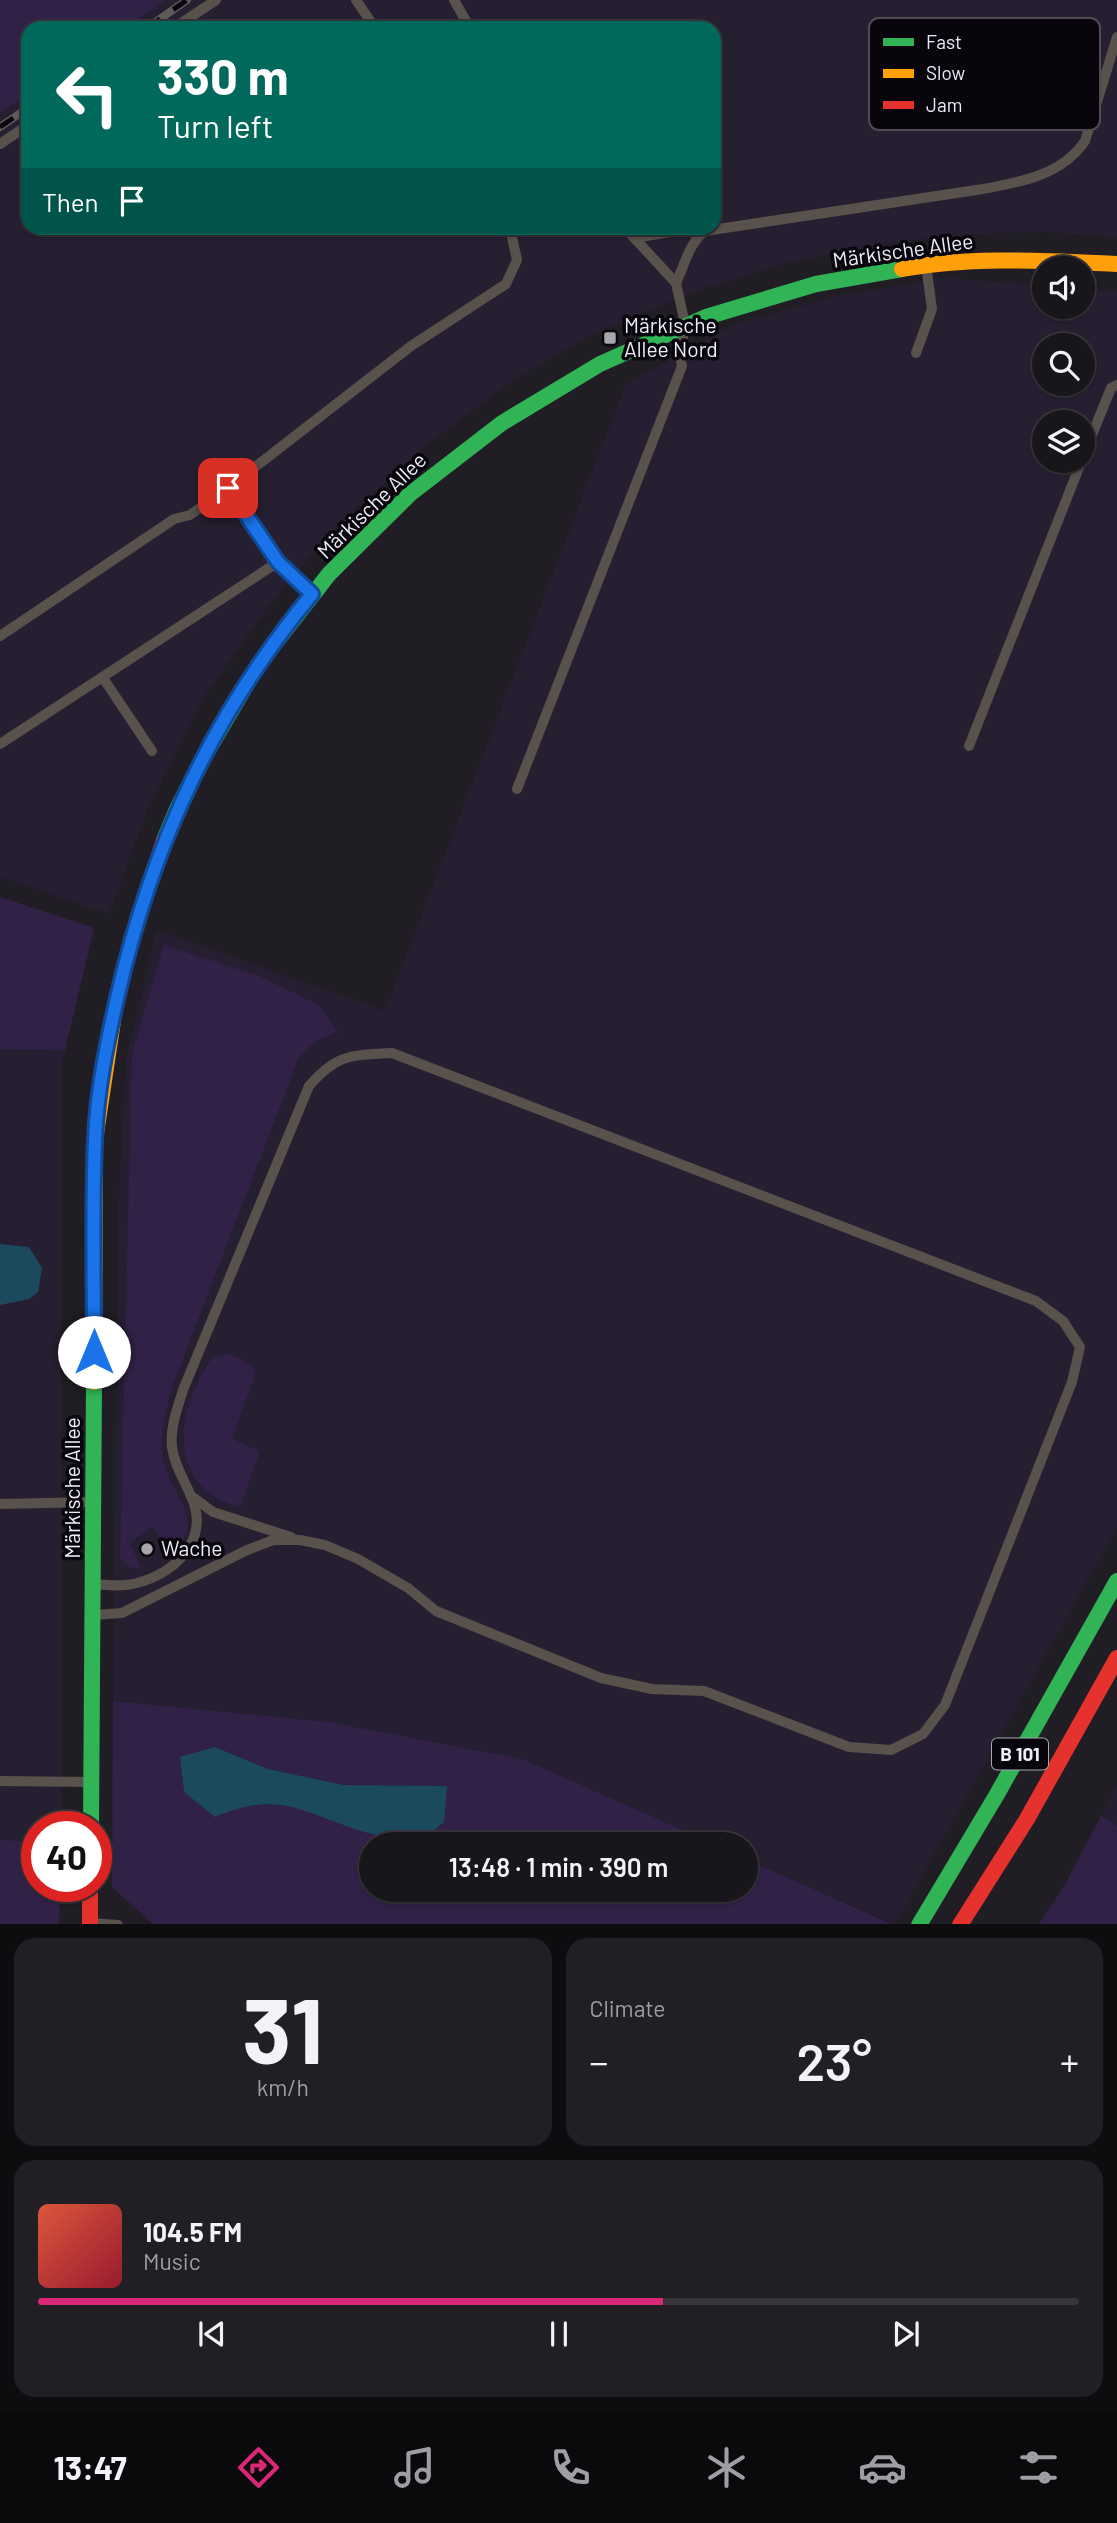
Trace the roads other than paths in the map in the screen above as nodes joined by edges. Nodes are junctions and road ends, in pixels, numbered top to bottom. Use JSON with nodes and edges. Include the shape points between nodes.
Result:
{"nodes":[{"id":1,"x":216,"y":0,"type":"edge"},
{"id":2,"x":356,"y":0,"type":"edge"},
{"id":3,"x":454,"y":0,"type":"edge"},
{"id":4,"x":184,"y":21,"type":"edge"},
{"id":5,"x":370,"y":21,"type":"edge"},
{"id":6,"x":466,"y":21,"type":"edge"},
{"id":7,"x":1117,"y":37,"type":"edge"},
{"id":8,"x":1100,"y":92,"type":"edge"},
{"id":9,"x":21,"y":130,"type":"edge"},
{"id":10,"x":1088,"y":130,"type":"edge"},
{"id":11,"x":0,"y":144,"type":"edge"},
{"id":12,"x":721,"y":229,"type":"edge"},
{"id":13,"x":512,"y":235,"type":"edge"},
{"id":14,"x":631,"y":235,"type":"edge"},
{"id":15,"x":652,"y":235,"type":"edge"},
{"id":16,"x":700,"y":235,"type":"edge"},
{"id":17,"x":634,"y":238,"type":"junction"},
{"id":18,"x":1117,"y":264,"type":"edge"},
{"id":19,"x":926,"y":265,"type":"junction"},
{"id":20,"x":676,"y":283,"type":"junction"},
{"id":21,"x":685,"y":324,"type":"junction"},
{"id":22,"x":916,"y":353,"type":"dead end"},
{"id":23,"x":1117,"y":385,"type":"edge"},
{"id":24,"x":1095,"y":429,"type":"edge"},
{"id":25,"x":1077,"y":473,"type":"edge"},
{"id":26,"x":228,"y":488,"type":"junction"},
{"id":27,"x":278,"y":562,"type":"junction"},
{"id":28,"x":312,"y":594,"type":"junction"},
{"id":29,"x":0,"y":636,"type":"edge"},
{"id":30,"x":103,"y":678,"type":"junction"},
{"id":31,"x":0,"y":744,"type":"edge"},
{"id":32,"x":968,"y":746,"type":"dead end"},
{"id":33,"x":152,"y":751,"type":"dead end"},
{"id":34,"x":517,"y":789,"type":"dead end"},
{"id":35,"x":190,"y":1494,"type":"junction"},
{"id":36,"x":94,"y":1502,"type":"junction"},
{"id":37,"x":0,"y":1504,"type":"edge"},
{"id":38,"x":300,"y":1540,"type":"junction"},
{"id":39,"x":1117,"y":1581,"type":"edge"},
{"id":40,"x":93,"y":1584,"type":"junction"},
{"id":41,"x":92,"y":1615,"type":"junction"},
{"id":42,"x":1117,"y":1658,"type":"edge"},
{"id":43,"x":0,"y":1781,"type":"edge"},
{"id":44,"x":91,"y":1782,"type":"junction"},
{"id":45,"x":91,"y":1811,"type":"edge"},
{"id":46,"x":90,"y":1902,"type":"edge"},
{"id":47,"x":90,"y":1924,"type":"edge"},
{"id":48,"x":118,"y":1924,"type":"edge"},
{"id":49,"x":919,"y":1924,"type":"edge"},
{"id":50,"x":960,"y":1924,"type":"edge"}],
"edges":[{"from":1,"to":4,"type":"lane"},
{"from":2,"to":5,"type":"lane"},
{"from":3,"to":6,"type":"lane"},
{"from":7,"to":8,"type":"lane"},
{"from":9,"to":11,"type":"lane"},
{"from":10,"to":12,"type":"lane","via":[[1076,154],[1065,163],[1025,181]]},
{"from":13,"to":26,"type":"lane","via":[[517,260],[506,284],[411,346]]},
{"from":14,"to":17,"type":"lane"},
{"from":15,"to":17,"type":"lane"},
{"from":16,"to":20,"type":"lane"},
{"from":17,"to":20,"type":"lane"},
{"from":18,"to":19,"type":"main road","name":"Märkische Allee","via":[[1013,260]]},
{"from":19,"to":21,"type":"main road","name":"Märkische Allee","via":[[779,293]]},
{"from":19,"to":22,"type":"lane","via":[[932,309]]},
{"from":20,"to":21,"type":"lane"},
{"from":21,"to":28,"type":"main road","name":"Märkische Allee","via":[[606,361],[448,463],[397,505]]},
{"from":21,"to":34,"type":"lane","via":[[682,366]]},
{"from":23,"to":24,"type":"lane","via":[[1111,388]]},
{"from":25,"to":32,"type":"lane"},
{"from":26,"to":27,"type":"lane"},
{"from":26,"to":29,"type":"lane"},
{"from":27,"to":28,"type":"lane"},
{"from":27,"to":30,"type":"lane"},
{"from":28,"to":36,"type":"main road","name":"Märkische Allee","via":[[238,695],[171,822],[136,921],[120,984],[106,1045],[95,1140]]},
{"from":30,"to":31,"type":"lane"},
{"from":30,"to":33,"type":"lane"},
{"from":35,"to":38,"type":"lane","via":[[213,1512]]},
{"from":35,"to":38,"type":"lane","via":[[172,1448],[171,1429],[183,1390],[309,1086],[326,1067],[355,1055],[391,1053],[1036,1301],[1063,1321],[1080,1347],[1072,1382],[946,1705],[923,1734],[891,1750],[849,1747],[704,1691],[652,1689],[601,1678],[436,1611],[408,1588],[358,1559]]},
{"from":35,"to":40,"type":"lane","via":[[195,1507],[194,1541],[182,1558],[135,1584]]},
{"from":36,"to":37,"type":"lane"},
{"from":36,"to":40,"type":"main road","name":"Märkische Allee"},
{"from":38,"to":41,"type":"lane","via":[[273,1540],[121,1612]]},
{"from":39,"to":49,"type":"main road","number":"B 101"},
{"from":40,"to":41,"type":"main road","name":"Märkische Allee"},
{"from":41,"to":44,"type":"main road","name":"Märkische Allee"},
{"from":42,"to":50,"type":"main road","number":"B 101","via":[[1027,1819]]},
{"from":43,"to":44,"type":"lane"},
{"from":44,"to":45,"type":"main road","name":"Märkische Allee"},
{"from":46,"to":47,"type":"main road"},
{"from":47,"to":48,"type":"lane"}]}
